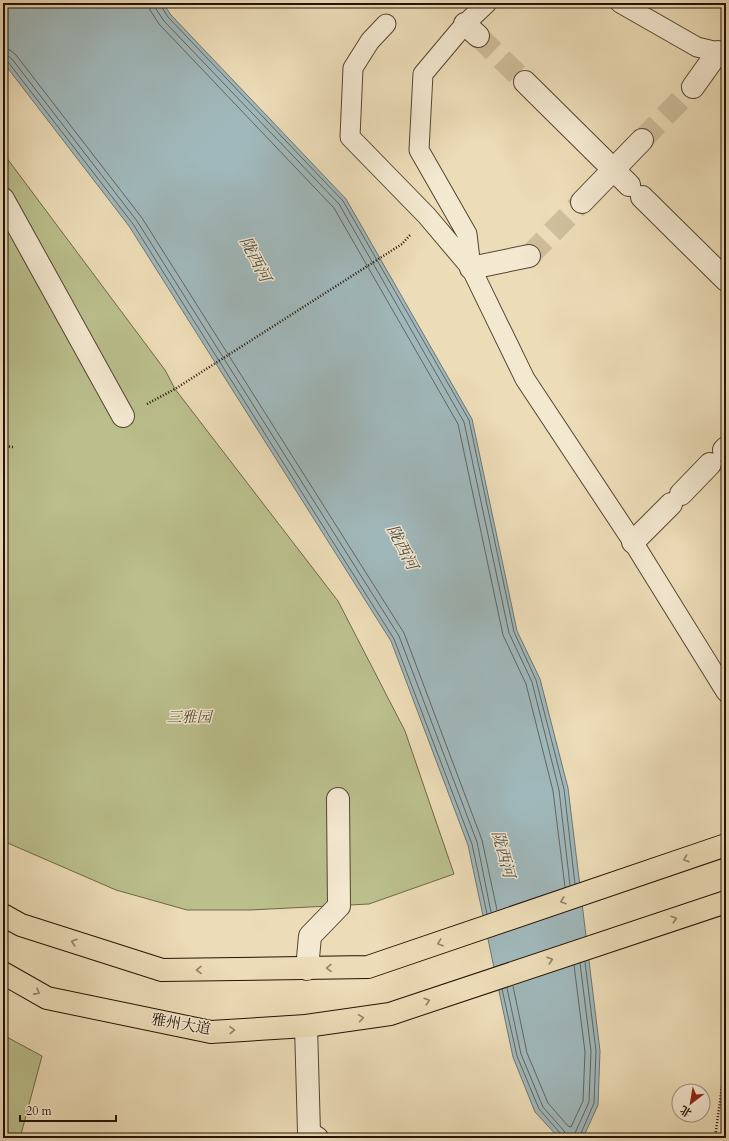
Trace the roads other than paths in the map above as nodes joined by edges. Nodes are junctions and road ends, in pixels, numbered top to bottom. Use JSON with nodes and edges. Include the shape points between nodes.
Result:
{"nodes":[{"id":1,"x":488,"y":3,"type":"edge"},
{"id":2,"x":620,"y":3,"type":"edge"},
{"id":3,"x":386,"y":24,"type":"dead end"},
{"id":4,"x":722,"y":53,"type":"edge"},
{"id":5,"x":524,"y":82,"type":"tunnel mouth"},
{"id":6,"x":693,"y":87,"type":"tunnel mouth"},
{"id":7,"x":642,"y":140,"type":"tunnel mouth"},
{"id":8,"x":613,"y":169,"type":"junction"},
{"id":9,"x":3,"y":200,"type":"edge"},
{"id":10,"x":582,"y":202,"type":"tunnel mouth"},
{"id":11,"x":529,"y":256,"type":"tunnel mouth"},
{"id":12,"x":471,"y":268,"type":"junction"},
{"id":13,"x":726,"y":280,"type":"edge"},
{"id":14,"x":124,"y":416,"type":"dead end"},
{"id":15,"x":720,"y":454,"type":"edge"},
{"id":16,"x":633,"y":542,"type":"junction"},
{"id":17,"x":726,"y":692,"type":"edge"},
{"id":18,"x":338,"y":798,"type":"dead end"},
{"id":19,"x":724,"y":846,"type":"edge"},
{"id":20,"x":726,"y":902,"type":"edge"},
{"id":21,"x":3,"y":915,"type":"edge"},
{"id":22,"x":307,"y":969,"type":"junction"},
{"id":23,"x":3,"y":973,"type":"edge"},
{"id":24,"x":306,"y":1026,"type":"junction"},
{"id":25,"x":317,"y":1138,"type":"edge"}],
"edges":[{"from":1,"to":12,"type":"lane","via":[[472,30],[423,74],[419,150],[467,234]]},
{"from":2,"to":4,"type":"lane","via":[[697,47]]},
{"from":3,"to":12,"type":"lane","via":[[370,41],[353,68],[350,137],[427,216]]},
{"from":4,"to":6,"type":"street"},
{"from":5,"to":8,"type":"street"},
{"from":7,"to":8,"type":"street"},
{"from":8,"to":10,"type":"street"},
{"from":8,"to":13,"type":"street"},
{"from":9,"to":14,"type":"street"},
{"from":11,"to":12,"type":"street"},
{"from":12,"to":16,"type":"lane","via":[[525,379]]},
{"from":15,"to":16,"type":"street"},
{"from":16,"to":17,"type":"lane"},
{"from":18,"to":22,"type":"street","via":[[339,906],[310,936]]},
{"from":19,"to":22,"type":"main road","one_way":true,"via":[[368,967]]},
{"from":24,"to":20,"type":"main road","name":"雅州大道","one_way":true,"via":[[390,1014]]},
{"from":22,"to":21,"type":"main road","one_way":true,"via":[[162,970],[21,925]]},
{"from":23,"to":24,"type":"main road","name":"雅州大道","one_way":true,"via":[[47,998],[211,1032]]},
{"from":24,"to":25,"type":"street","via":[[309,1133]]}]}
